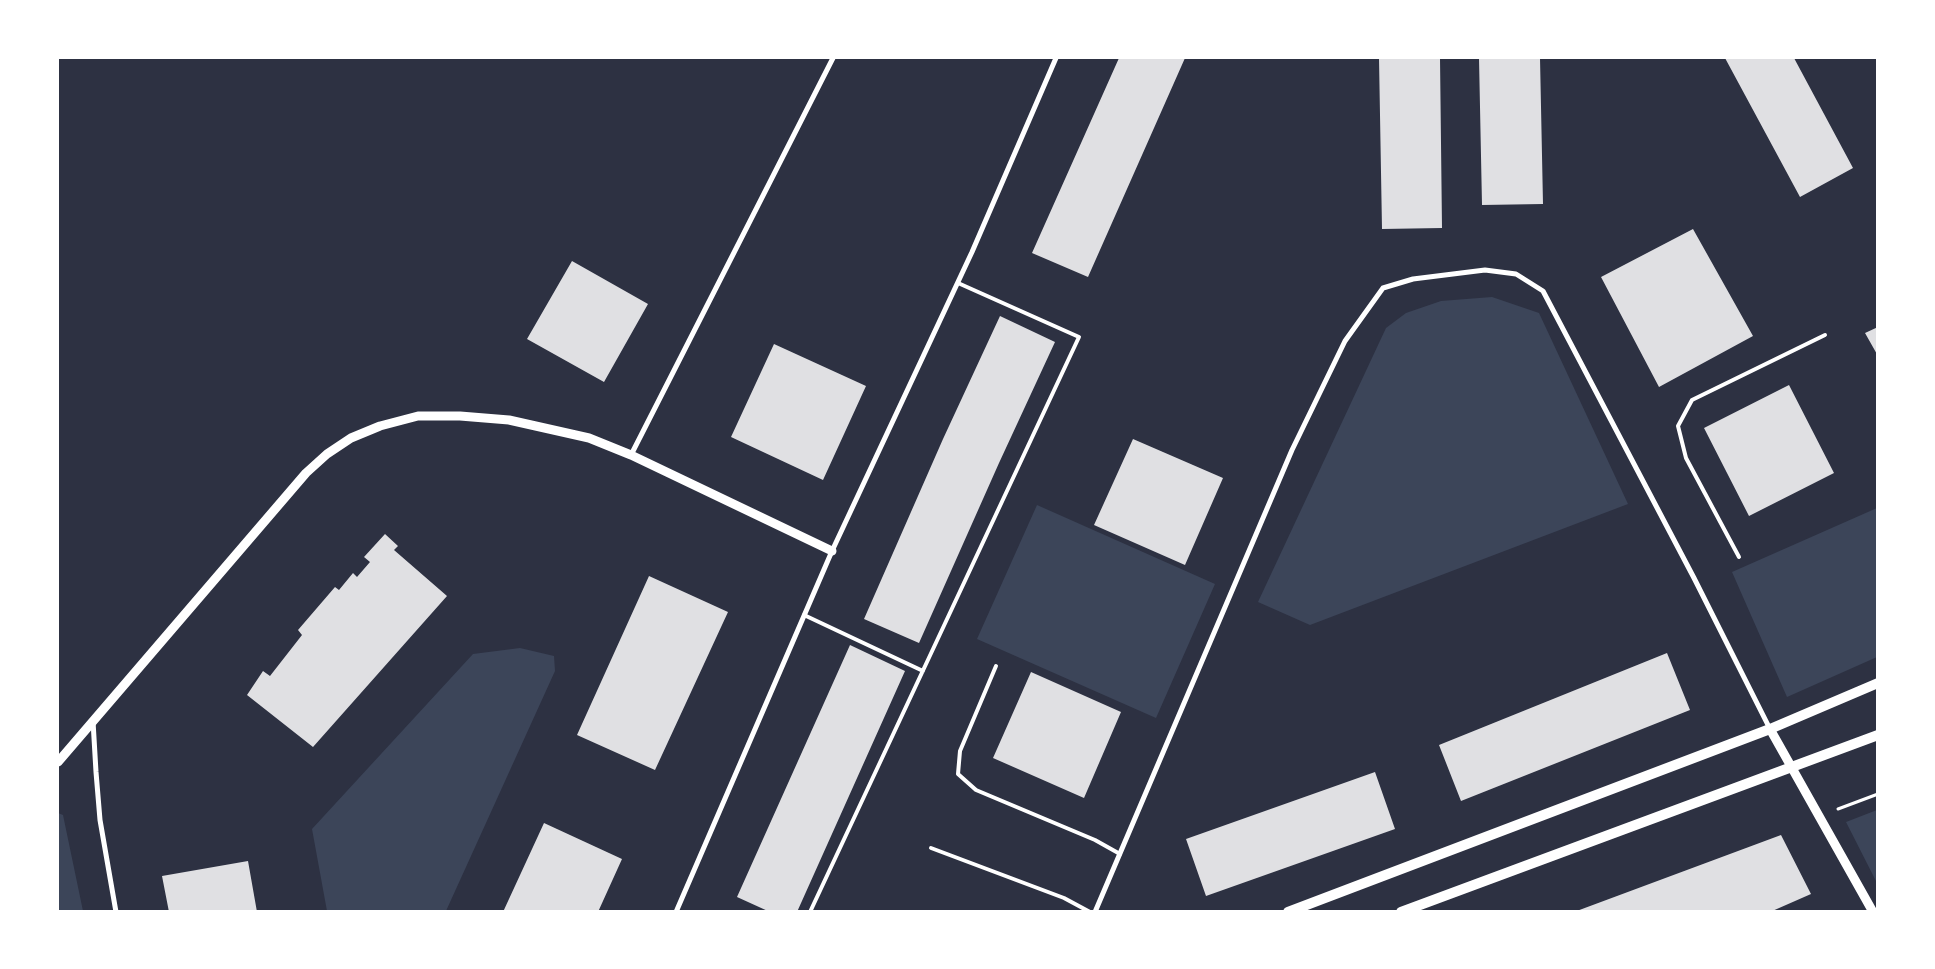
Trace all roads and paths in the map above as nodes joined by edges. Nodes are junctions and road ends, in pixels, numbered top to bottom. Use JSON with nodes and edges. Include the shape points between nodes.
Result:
{"nodes":[{"id":1,"x":833,"y":58,"type":"edge"},
{"id":2,"x":1056,"y":58,"type":"edge"},
{"id":3,"x":958,"y":283,"type":"junction"},
{"id":4,"x":1825,"y":335,"type":"dead end"},
{"id":5,"x":632,"y":455,"type":"junction"},
{"id":6,"x":832,"y":551,"type":"junction"},
{"id":7,"x":1739,"y":557,"type":"dead end"},
{"id":8,"x":804,"y":615,"type":"junction"},
{"id":9,"x":996,"y":666,"type":"dead end"},
{"id":10,"x":923,"y":671,"type":"junction"},
{"id":11,"x":1878,"y":683,"type":"edge"},
{"id":12,"x":93,"y":720,"type":"junction"},
{"id":13,"x":1770,"y":729,"type":"junction"},
{"id":14,"x":1878,"y":735,"type":"edge"},
{"id":15,"x":58,"y":762,"type":"edge"},
{"id":16,"x":1792,"y":766,"type":"junction"},
{"id":17,"x":1878,"y":794,"type":"edge"},
{"id":18,"x":1819,"y":817,"type":"junction"},
{"id":19,"x":931,"y":848,"type":"dead end"},
{"id":20,"x":1120,"y":854,"type":"junction"},
{"id":21,"x":116,"y":912,"type":"edge"},
{"id":22,"x":676,"y":912,"type":"edge"},
{"id":23,"x":810,"y":912,"type":"edge"},
{"id":24,"x":1090,"y":912,"type":"edge"},
{"id":25,"x":1095,"y":912,"type":"edge"},
{"id":26,"x":1288,"y":912,"type":"edge"},
{"id":27,"x":1401,"y":912,"type":"edge"},
{"id":28,"x":1873,"y":912,"type":"edge"}],
"edges":[{"from":1,"to":5,"type":"street"},
{"from":2,"to":3,"type":"street"},
{"from":3,"to":6,"type":"street"},
{"from":3,"to":10,"type":"lane","via":[[1079,337]]},
{"from":4,"to":7,"type":"lane","via":[[1692,400],[1678,426],[1686,458]]},
{"from":5,"to":6,"type":"street"},
{"from":5,"to":12,"type":"street","via":[[589,438],[509,420],[460,416],[418,416],[351,438],[306,473]]},
{"from":6,"to":8,"type":"street"},
{"from":8,"to":10,"type":"lane"},
{"from":8,"to":22,"type":"street"},
{"from":9,"to":20,"type":"lane","via":[[960,751],[958,774],[976,790],[1095,840]]},
{"from":10,"to":23,"type":"lane"},
{"from":11,"to":13,"type":"main road"},
{"from":12,"to":15,"type":"street"},
{"from":12,"to":21,"type":"street","via":[[100,820]]},
{"from":13,"to":16,"type":"street"},
{"from":13,"to":20,"type":"street","via":[[1543,291],[1516,274],[1484,270],[1413,279],[1383,288],[1346,341],[1292,450]]},
{"from":13,"to":26,"type":"main road"},
{"from":14,"to":16,"type":"main road"},
{"from":16,"to":18,"type":"street"},
{"from":16,"to":27,"type":"main road"},
{"from":17,"to":18,"type":"path"},
{"from":18,"to":28,"type":"street"},
{"from":19,"to":24,"type":"lane","via":[[1064,898]]},
{"from":20,"to":25,"type":"street"}]}
